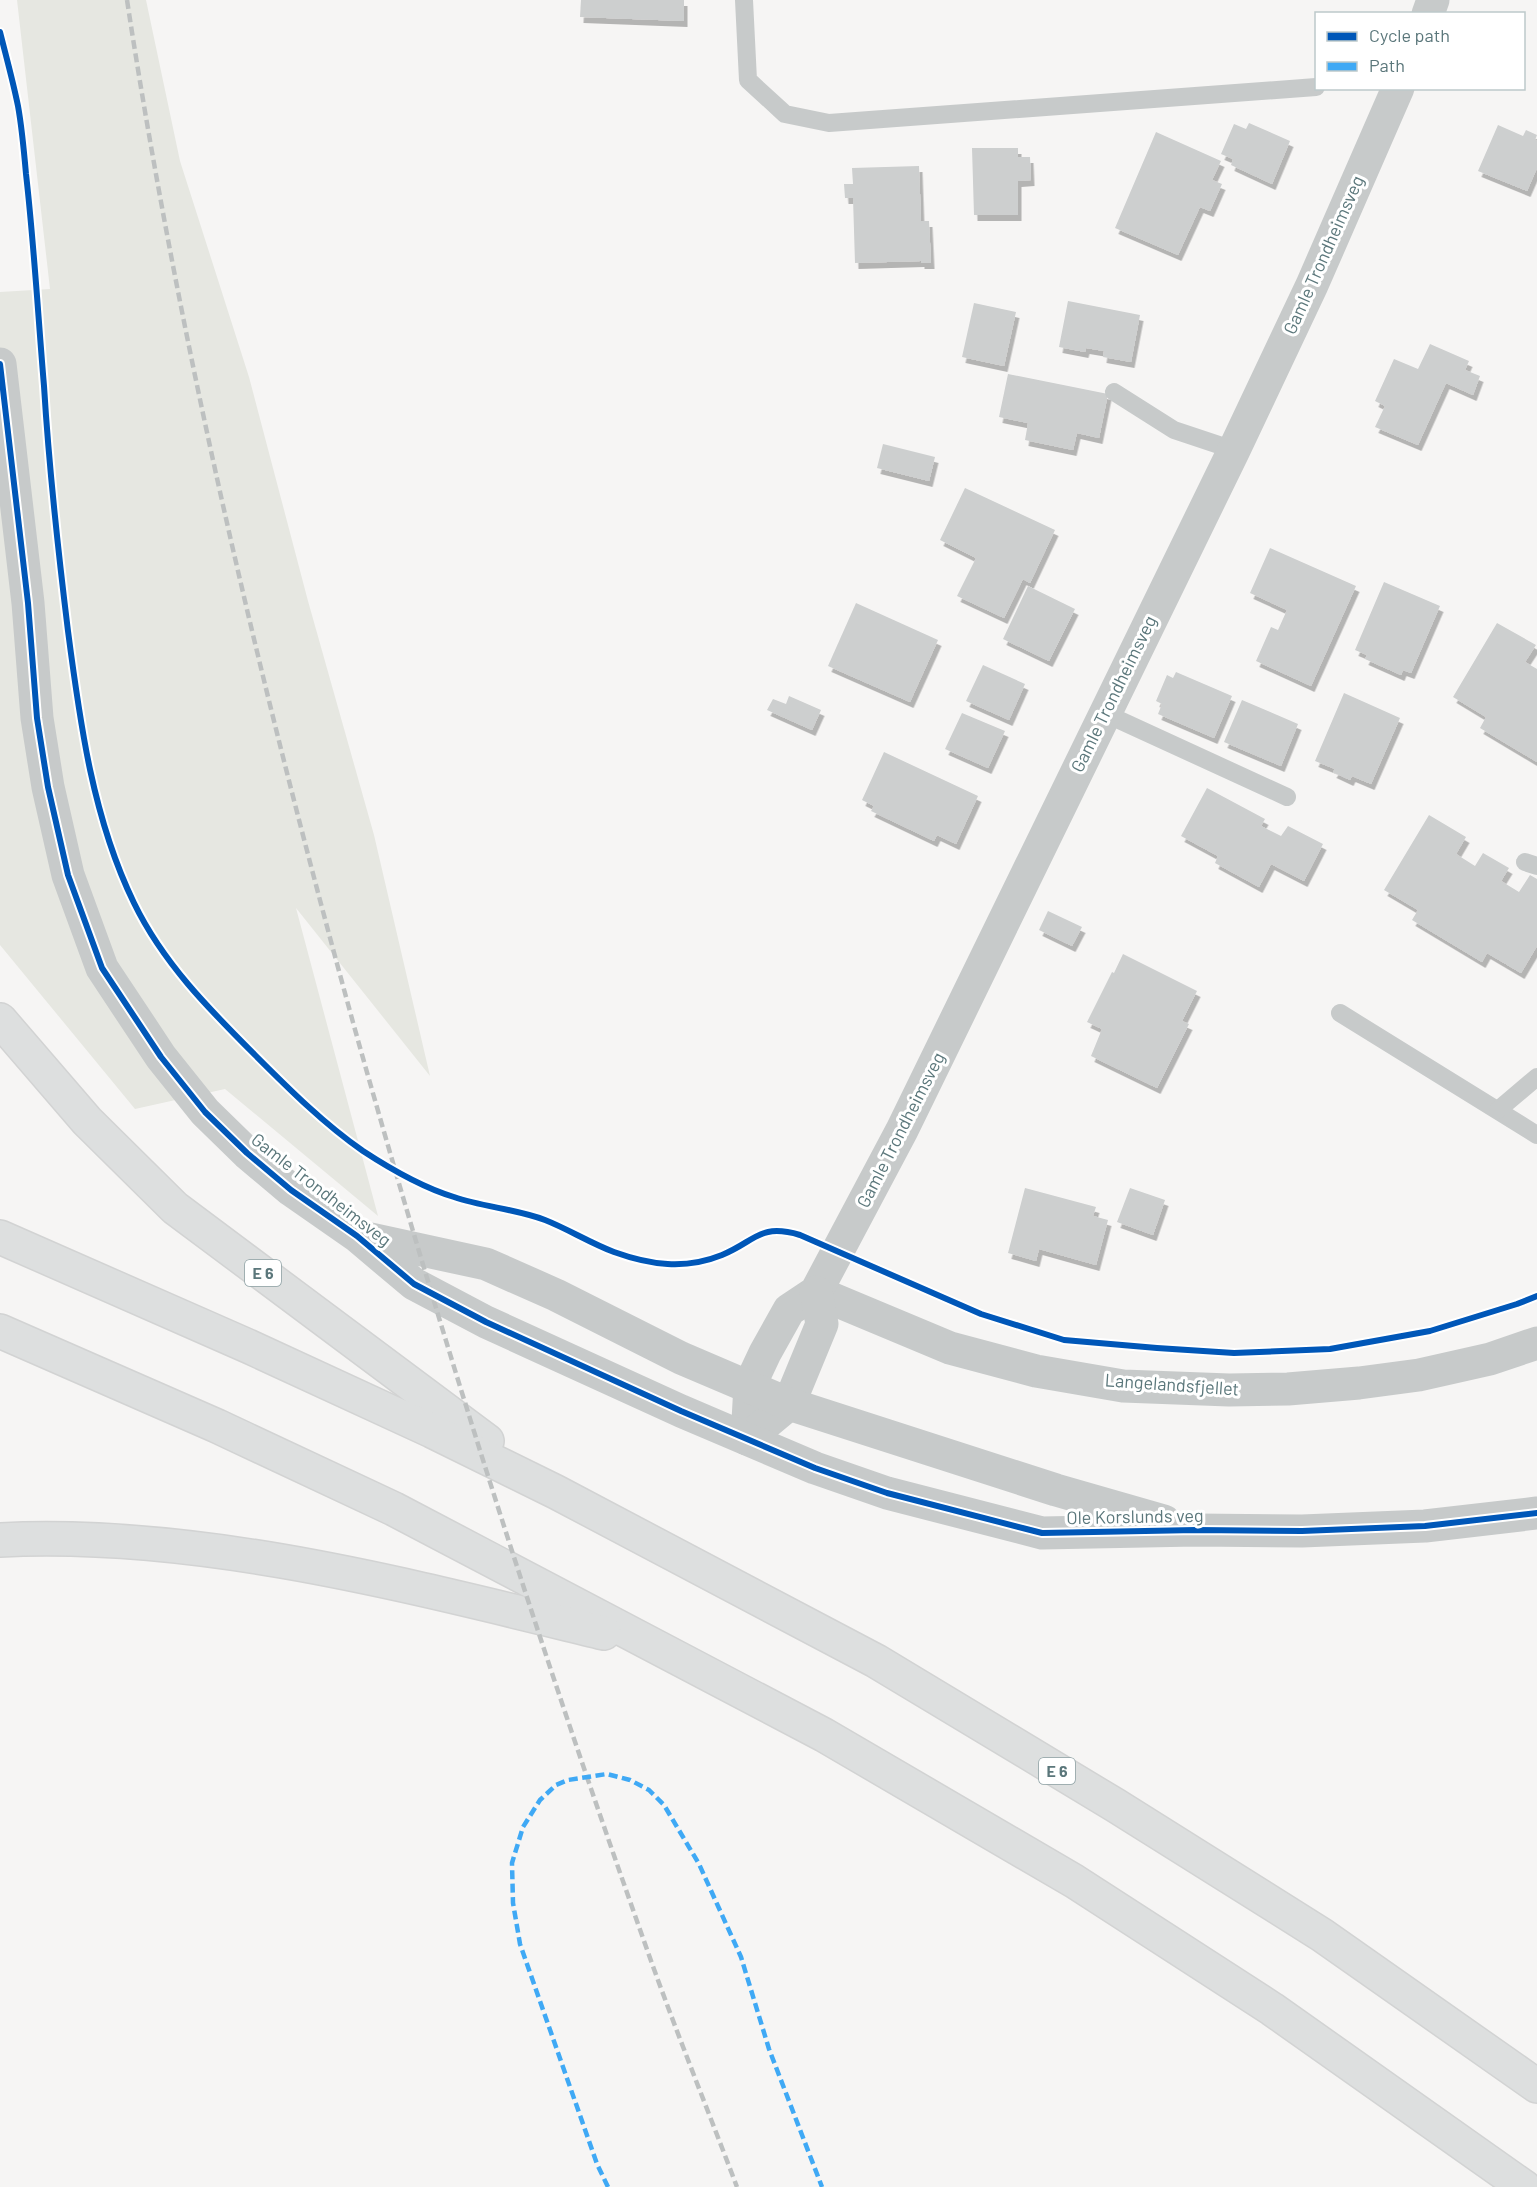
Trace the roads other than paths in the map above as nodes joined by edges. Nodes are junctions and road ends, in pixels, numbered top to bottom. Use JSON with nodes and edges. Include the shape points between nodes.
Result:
{"nodes":[{"id":1,"x":744,"y":0,"type":"edge"},
{"id":2,"x":1315,"y":87,"type":"edge"},
{"id":3,"x":1397,"y":90,"type":"edge"},
{"id":4,"x":0,"y":364,"type":"edge"},
{"id":5,"x":1114,"y":392,"type":"dead end"},
{"id":6,"x":1234,"y":450,"type":"junction"},
{"id":7,"x":1104,"y":713,"type":"junction"},
{"id":8,"x":1287,"y":797,"type":"dead end"},
{"id":9,"x":1340,"y":1013,"type":"dead end"},
{"id":10,"x":0,"y":1020,"type":"edge"},
{"id":11,"x":1537,"y":1077,"type":"edge"},
{"id":12,"x":1498,"y":1110,"type":"junction"},
{"id":13,"x":1537,"y":1136,"type":"edge"},
{"id":14,"x":357,"y":1236,"type":"junction"},
{"id":15,"x":0,"y":1237,"type":"edge"},
{"id":16,"x":816,"y":1292,"type":"junction"},
{"id":17,"x":0,"y":1331,"type":"edge"},
{"id":18,"x":1537,"y":1343,"type":"edge"},
{"id":19,"x":750,"y":1386,"type":"junction"},
{"id":20,"x":789,"y":1404,"type":"junction"},
{"id":21,"x":747,"y":1439,"type":"junction"},
{"id":22,"x":556,"y":1492,"type":"junction"},
{"id":23,"x":1537,"y":1513,"type":"edge"},
{"id":24,"x":1196,"y":1530,"type":"junction"},
{"id":25,"x":0,"y":1540,"type":"edge"},
{"id":26,"x":656,"y":1646,"type":"junction"},
{"id":27,"x":1537,"y":2086,"type":"edge"},
{"id":28,"x":1524,"y":2187,"type":"edge"}],
"edges":[{"from":1,"to":2,"type":"lane","via":[[748,80],[785,114],[829,123]]},
{"from":3,"to":6,"type":"street","name":"Gamle Trondheimsveg"},
{"from":4,"to":14,"type":"street","name":"Gamle Trondheimsveg","via":[[28,603],[37,718],[48,787],[68,875],[102,968],[161,1057],[205,1112],[282,1182]]},
{"from":5,"to":6,"type":"lane","via":[[1174,430]]},
{"from":6,"to":7,"type":"street","name":"Gamle Trondheimsveg"},
{"from":7,"to":8,"type":"lane"},
{"from":7,"to":16,"type":"street","name":"Gamle Trondheimsveg","via":[[902,1130]]},
{"from":9,"to":12,"type":"lane"},
{"from":10,"to":22,"type":"highway","number":"E 6","via":[[87,1121],[176,1208]]},
{"from":11,"to":12,"type":"lane"},
{"from":12,"to":13,"type":"lane"},
{"from":14,"to":19,"type":"street","name":"Gamle Trondheimsveg","via":[[486,1264],[681,1358]]},
{"from":14,"to":21,"type":"street","name":"Gamle Trondheimsveg","via":[[414,1284],[486,1322]]},
{"from":15,"to":22,"type":"highway","number":"E 6","via":[[379,1406]]},
{"from":16,"to":18,"type":"street","name":"Langelandsfjellet","via":[[950,1348],[1036,1371],[1124,1386],[1229,1390],[1359,1383],[1490,1359]]},
{"from":16,"to":19,"type":"street","name":"Gamle Trondheimsveg","via":[[789,1310]]},
{"from":16,"to":20,"type":"street","via":[[822,1324]]},
{"from":17,"to":26,"type":"highway","via":[[394,1509]]},
{"from":19,"to":20,"type":"street","name":"Ole Korslunds veg"},
{"from":19,"to":21,"type":"street","name":"Gamle Trondheimsveg"},
{"from":20,"to":21,"type":"street"},
{"from":20,"to":24,"type":"street","name":"Ole Korslunds veg","via":[[1056,1490]]},
{"from":21,"to":24,"type":"street","name":"Ole Korslunds veg","via":[[888,1493],[1042,1533]]},
{"from":22,"to":27,"type":"highway","number":"E 6","via":[[876,1661],[1105,1799],[1322,1935]]},
{"from":23,"to":24,"type":"street","name":"Ole Korslunds veg","via":[[1425,1526],[1302,1532]]},
{"from":25,"to":26,"type":"highway","via":[[162,1544],[282,1562],[382,1581]]},
{"from":26,"to":28,"type":"highway","via":[[824,1735],[1074,1881],[1272,2010]]}]}
